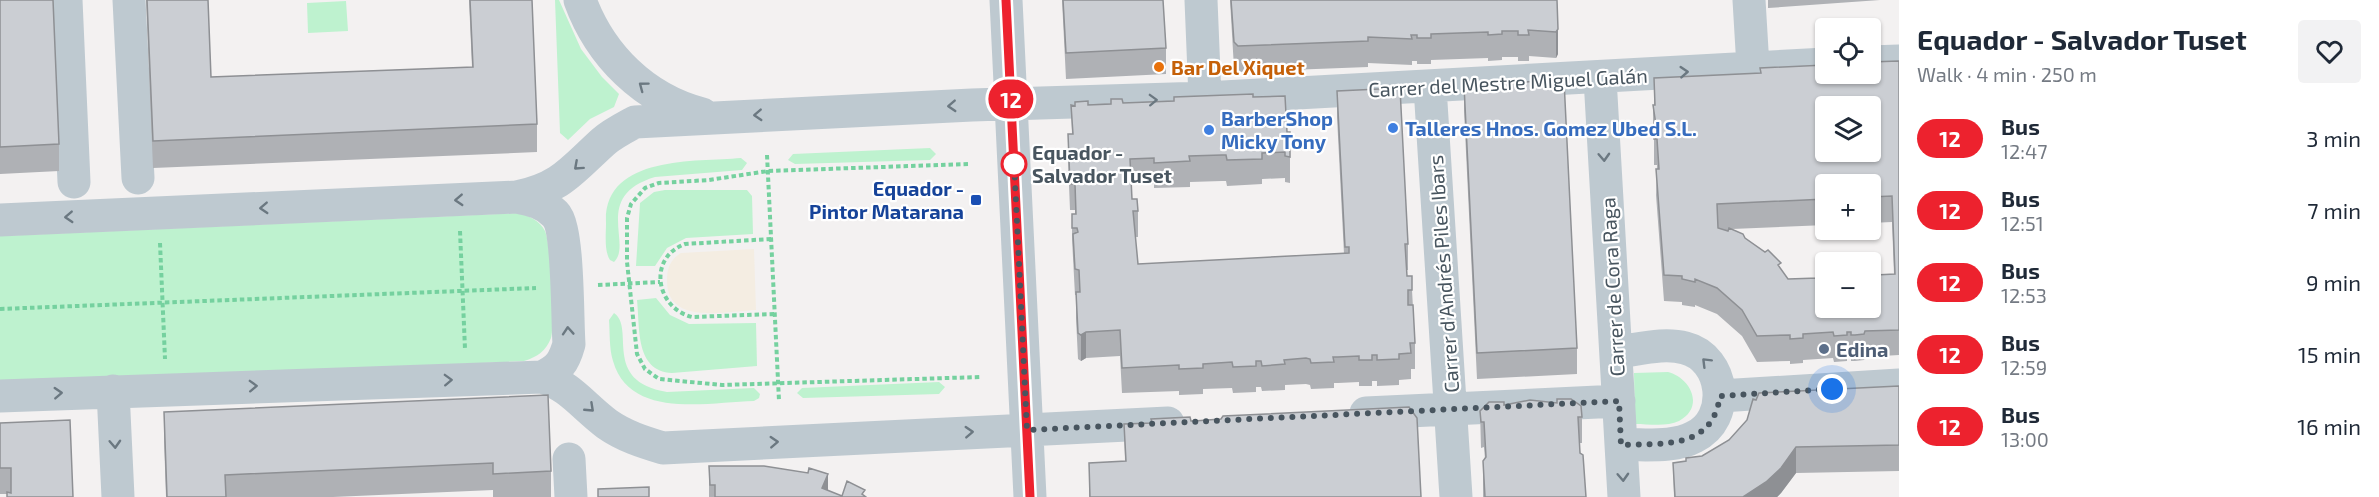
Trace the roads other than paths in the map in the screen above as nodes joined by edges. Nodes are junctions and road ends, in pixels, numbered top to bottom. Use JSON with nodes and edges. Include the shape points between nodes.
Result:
{"nodes":[{"id":1,"x":66,"y":0,"type":"edge"},
{"id":2,"x":129,"y":0,"type":"edge"},
{"id":3,"x":580,"y":0,"type":"edge"},
{"id":4,"x":1006,"y":0,"type":"edge"},
{"id":5,"x":1201,"y":0,"type":"edge"},
{"id":6,"x":1749,"y":0,"type":"edge"},
{"id":7,"x":1899,"y":61,"type":"edge"},
{"id":8,"x":1881,"y":62,"type":"edge"},
{"id":9,"x":1815,"y":64,"type":"edge"},
{"id":10,"x":1753,"y":67,"type":"junction"},
{"id":11,"x":1600,"y":78,"type":"junction"},
{"id":12,"x":1430,"y":87,"type":"junction"},
{"id":13,"x":1205,"y":98,"type":"junction"},
{"id":14,"x":1011,"y":105,"type":"junction"},
{"id":15,"x":715,"y":117,"type":"junction"},
{"id":16,"x":138,"y":178,"type":"dead end"},
{"id":17,"x":74,"y":182,"type":"dead end"},
{"id":18,"x":517,"y":197,"type":"junction"},
{"id":19,"x":0,"y":220,"type":"edge"},
{"id":20,"x":1616,"y":352,"type":"junction"},
{"id":21,"x":542,"y":377,"type":"junction"},
{"id":22,"x":1899,"y":385,"type":"edge"},
{"id":23,"x":113,"y":391,"type":"junction"},
{"id":24,"x":0,"y":396,"type":"edge"},
{"id":25,"x":1720,"y":396,"type":"junction"},
{"id":26,"x":1619,"y":401,"type":"junction"},
{"id":27,"x":1452,"y":408,"type":"junction"},
{"id":28,"x":1334,"y":414,"type":"edge"},
{"id":29,"x":1204,"y":421,"type":"edge"},
{"id":30,"x":1027,"y":430,"type":"junction"},
{"id":31,"x":1621,"y":445,"type":"junction"},
{"id":32,"x":569,"y":459,"type":"dead end"},
{"id":33,"x":118,"y":497,"type":"edge"},
{"id":34,"x":571,"y":497,"type":"edge"},
{"id":35,"x":1030,"y":497,"type":"edge"},
{"id":36,"x":1456,"y":497,"type":"edge"},
{"id":37,"x":1624,"y":497,"type":"edge"}],
"edges":[{"from":1,"to":17,"type":"street"},
{"from":2,"to":16,"type":"street"},
{"from":15,"to":3,"type":"street","one_way":true,"via":[[662,99],[626,72],[610,55]]},
{"from":4,"to":14,"type":"street"},
{"from":5,"to":13,"type":"street"},
{"from":6,"to":10,"type":"street"},
{"from":7,"to":8,"type":"street"},
{"from":9,"to":10,"type":"street","name":"Carrer del Mestre Miguel Galán"},
{"from":11,"to":10,"type":"street","name":"Carrer del Mestre Miguel Galán","one_way":true},
{"from":11,"to":12,"type":"street","name":"Carrer del Mestre Miguel Galán"},
{"from":11,"to":20,"type":"street","name":"Carrer de Cora Raga","one_way":true},
{"from":12,"to":13,"type":"street","name":"Carrer del Mestre Miguel Galán"},
{"from":12,"to":27,"type":"street","name":"Carrer d'Andrés Piles Ibars"},
{"from":14,"to":13,"type":"street","name":"Carrer del Mestre Miguel Galán","one_way":true},
{"from":14,"to":15,"type":"street","name":"Carrer del Mestre Miguel Galán","one_way":true},
{"from":14,"to":30,"type":"street"},
{"from":15,"to":18,"type":"street","name":"Carrer del Mestre Miguel Galán","one_way":true,"via":[[635,122],[605,140],[562,180],[541,192]]},
{"from":18,"to":19,"type":"street","one_way":true},
{"from":21,"to":18,"type":"street","one_way":true,"via":[[558,369],[569,344],[564,233],[557,215],[540,202]]},
{"from":25,"to":20,"type":"street","one_way":true,"via":[[1714,370],[1686,348],[1667,346]]},
{"from":20,"to":26,"type":"street","name":"Carrer de Cora Raga"},
{"from":23,"to":21,"type":"street","one_way":true},
{"from":21,"to":30,"type":"street","one_way":true,"via":[[572,392],[606,423],[632,438],[663,448]]},
{"from":22,"to":25,"type":"street"},
{"from":24,"to":23,"type":"street","one_way":true},
{"from":23,"to":33,"type":"street","one_way":true},
{"from":25,"to":31,"type":"street","via":[[1710,425],[1695,437]]},
{"from":26,"to":27,"type":"street"},
{"from":26,"to":31,"type":"street","name":"Carrer de Cora Raga"},
{"from":27,"to":28,"type":"street"},
{"from":27,"to":36,"type":"street","name":"Carrer d'Andrés Piles Ibars"},
{"from":29,"to":30,"type":"street"},
{"from":30,"to":35,"type":"street"},
{"from":31,"to":37,"type":"street","name":"Carrer de Cora Raga","one_way":true},
{"from":32,"to":34,"type":"street"}]}
